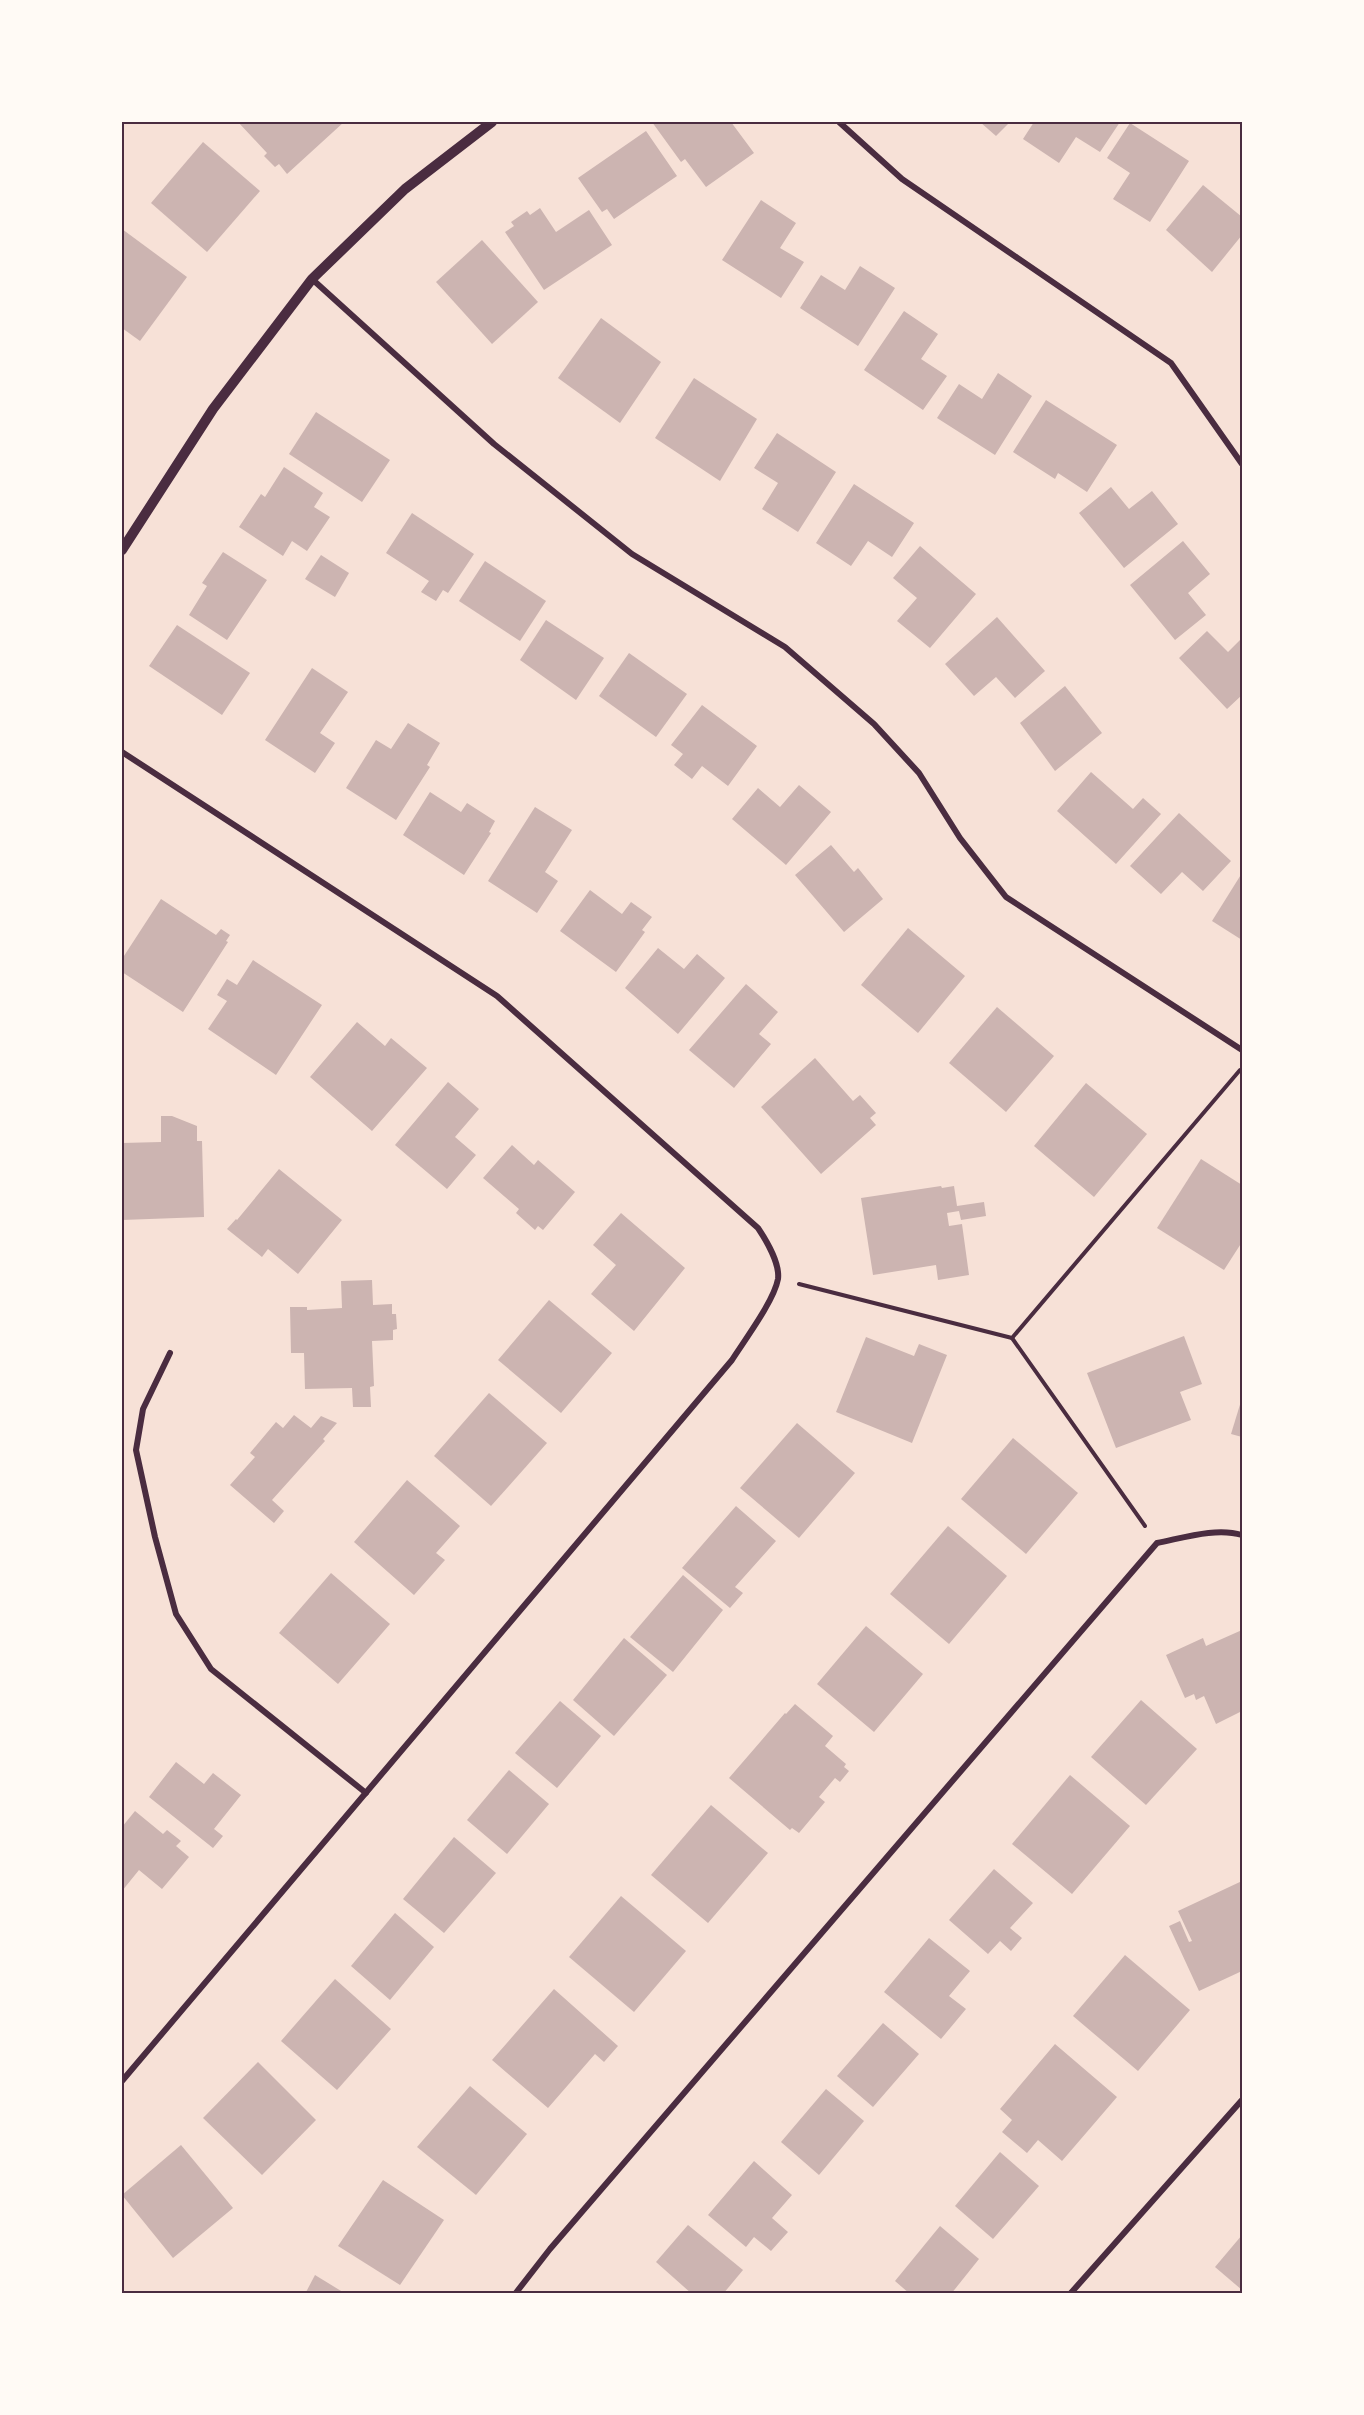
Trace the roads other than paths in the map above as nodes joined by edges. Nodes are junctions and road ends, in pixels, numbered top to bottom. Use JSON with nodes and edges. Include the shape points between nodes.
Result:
{"nodes":[{"id":1,"x":492,"y":122,"type":"edge"},
{"id":2,"x":839,"y":122,"type":"edge"},
{"id":3,"x":312,"y":279,"type":"junction"},
{"id":4,"x":1242,"y":464,"type":"edge"},
{"id":5,"x":122,"y":550,"type":"edge"},
{"id":6,"x":122,"y":752,"type":"edge"},
{"id":7,"x":1242,"y":1050,"type":"edge"},
{"id":8,"x":170,"y":1353,"type":"dead end"},
{"id":9,"x":1242,"y":1535,"type":"edge"},
{"id":10,"x":366,"y":1793,"type":"junction"},
{"id":11,"x":122,"y":2081,"type":"edge"},
{"id":12,"x":1242,"y":2100,"type":"edge"},
{"id":13,"x":515,"y":2294,"type":"edge"},
{"id":14,"x":1070,"y":2294,"type":"edge"}],
"edges":[{"from":1,"to":3,"type":"street","via":[[405,189]]},
{"from":2,"to":4,"type":"street","via":[[902,180],[1171,363]]},
{"from":3,"to":5,"type":"street","via":[[213,409]]},
{"from":3,"to":7,"type":"street","via":[[494,444],[632,554],[785,647],[874,724],[919,773],[960,838],[1006,897]]},
{"from":6,"to":10,"type":"street","via":[[497,996],[758,1228],[771,1248],[778,1278],[763,1312],[732,1360]]},
{"from":8,"to":10,"type":"street","via":[[142,1409],[136,1450],[176,1614],[211,1668]]},
{"from":9,"to":13,"type":"street","via":[[1192,1536],[1157,1543]]},
{"from":10,"to":11,"type":"street"},
{"from":12,"to":14,"type":"street"}]}
